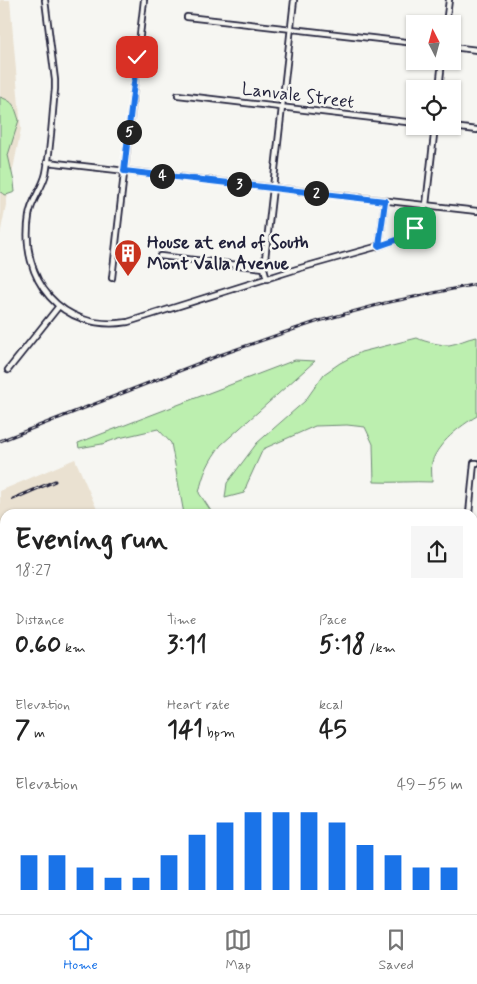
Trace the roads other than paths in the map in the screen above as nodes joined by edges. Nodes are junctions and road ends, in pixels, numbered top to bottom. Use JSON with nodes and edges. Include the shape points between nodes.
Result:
{"nodes":[{"id":1,"x":45,"y":0,"type":"edge"},
{"id":2,"x":144,"y":0,"type":"edge"},
{"id":3,"x":294,"y":0,"type":"edge"},
{"id":4,"x":449,"y":0,"type":"edge"},
{"id":5,"x":447,"y":15,"type":"edge"},
{"id":6,"x":187,"y":17,"type":"dead end"},
{"id":7,"x":291,"y":28,"type":"junction"},
{"id":8,"x":406,"y":42,"type":"edge"},
{"id":9,"x":461,"y":48,"type":"edge"},
{"id":10,"x":477,"y":50,"type":"edge"},
{"id":11,"x":178,"y":95,"type":"dead end"},
{"id":12,"x":282,"y":108,"type":"junction"},
{"id":13,"x":406,"y":122,"type":"edge"},
{"id":14,"x":461,"y":128,"type":"edge"},
{"id":15,"x":477,"y":130,"type":"edge"},
{"id":16,"x":434,"y":135,"type":"edge"},
{"id":17,"x":47,"y":162,"type":"junction"},
{"id":18,"x":124,"y":171,"type":"junction"},
{"id":19,"x":273,"y":188,"type":"junction"},
{"id":20,"x":385,"y":201,"type":"junction"},
{"id":21,"x":426,"y":205,"type":"junction"},
{"id":22,"x":477,"y":211,"type":"edge"},
{"id":23,"x":379,"y":246,"type":"junction"},
{"id":24,"x":160,"y":256,"type":"dead end"},
{"id":25,"x":264,"y":268,"type":"junction"},
{"id":26,"x":112,"y":278,"type":"dead end"},
{"id":27,"x":267,"y":279,"type":"junction"},
{"id":28,"x":59,"y":306,"type":"junction"},
{"id":29,"x":8,"y":370,"type":"dead end"},
{"id":30,"x":475,"y":463,"type":"edge"},
{"id":31,"x":470,"y":509,"type":"edge"}],
"edges":[{"from":1,"to":17,"type":"street","via":[[55,80]]},
{"from":2,"to":18,"type":"street"},
{"from":3,"to":7,"type":"street"},
{"from":4,"to":5,"type":"street"},
{"from":6,"to":7,"type":"street"},
{"from":7,"to":8,"type":"street"},
{"from":7,"to":12,"type":"street"},
{"from":9,"to":10,"type":"street"},
{"from":11,"to":12,"type":"street","name":"Lanvale Street"},
{"from":12,"to":13,"type":"street","name":"Lanvale Street"},
{"from":12,"to":19,"type":"street"},
{"from":14,"to":15,"type":"street"},
{"from":16,"to":21,"type":"street"},
{"from":17,"to":18,"type":"street"},
{"from":17,"to":28,"type":"street","via":[[45,176],[30,209],[28,250],[33,271]]},
{"from":18,"to":19,"type":"street"},
{"from":18,"to":26,"type":"street"},
{"from":19,"to":20,"type":"street"},
{"from":19,"to":25,"type":"street"},
{"from":20,"to":21,"type":"street"},
{"from":20,"to":23,"type":"street"},
{"from":21,"to":22,"type":"street"},
{"from":21,"to":23,"type":"street","via":[[420,222],[410,233]]},
{"from":23,"to":27,"type":"street"},
{"from":24,"to":25,"type":"street"},
{"from":25,"to":27,"type":"street"},
{"from":27,"to":28,"type":"street","via":[[116,324],[88,320]]},
{"from":28,"to":29,"type":"street"},
{"from":30,"to":31,"type":"street"}]}
